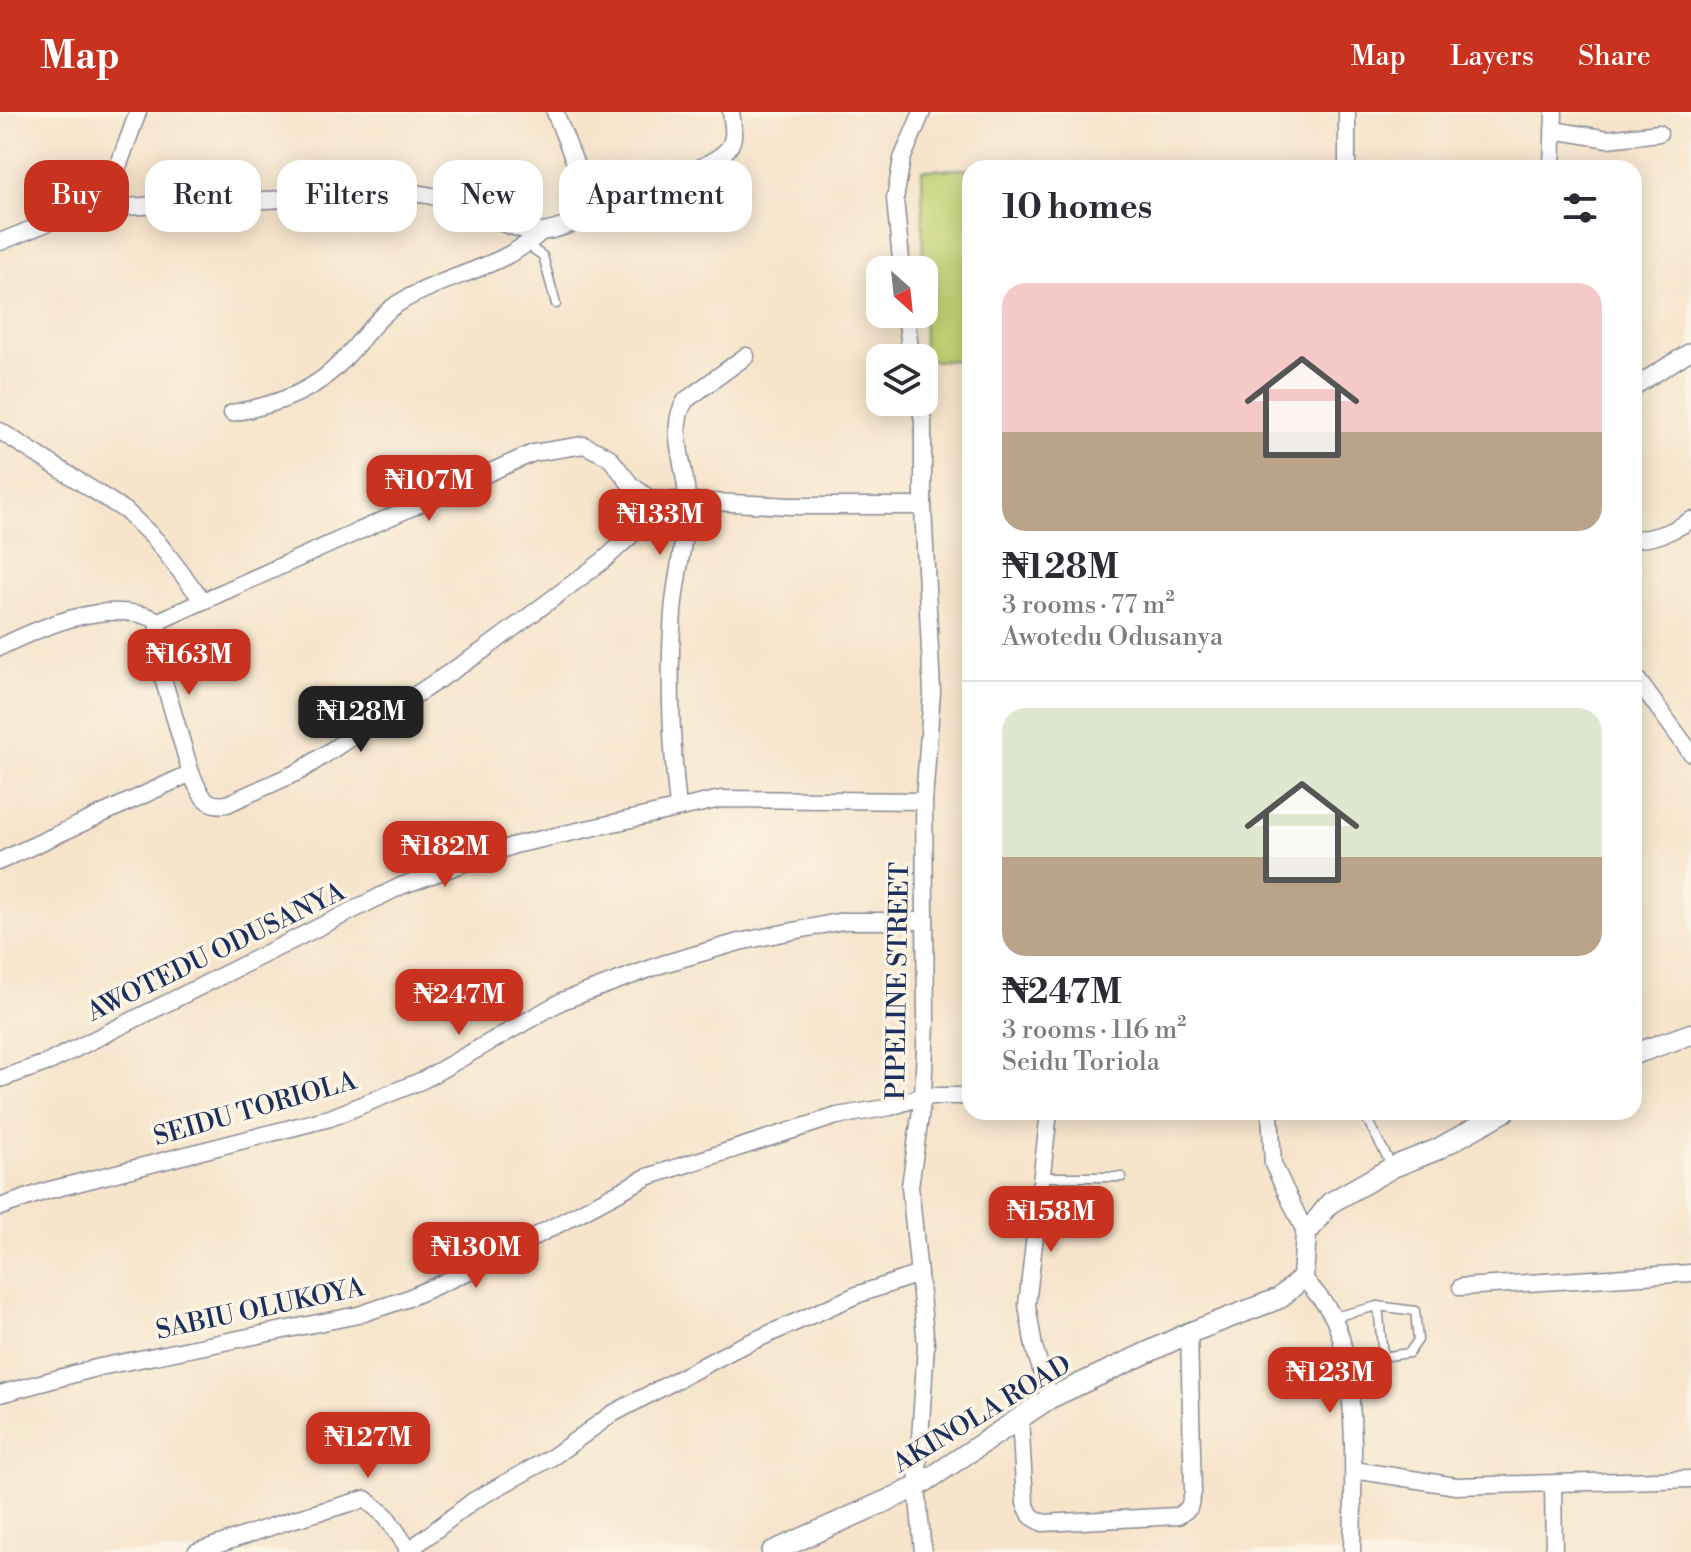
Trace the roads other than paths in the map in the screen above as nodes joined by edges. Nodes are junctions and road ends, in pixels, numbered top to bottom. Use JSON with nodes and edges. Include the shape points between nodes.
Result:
{"nodes":[{"id":1,"x":138,"y":112,"type":"edge"},
{"id":2,"x":555,"y":112,"type":"edge"},
{"id":3,"x":731,"y":112,"type":"edge"},
{"id":4,"x":922,"y":112,"type":"edge"},
{"id":5,"x":931,"y":112,"type":"edge"},
{"id":6,"x":1347,"y":112,"type":"edge"},
{"id":7,"x":1554,"y":112,"type":"edge"},
{"id":8,"x":1553,"y":130,"type":"junction"},
{"id":9,"x":1659,"y":133,"type":"dead end"},
{"id":10,"x":120,"y":160,"type":"edge"},
{"id":11,"x":574,"y":160,"type":"edge"},
{"id":12,"x":715,"y":160,"type":"edge"},
{"id":13,"x":1347,"y":160,"type":"edge"},
{"id":14,"x":1552,"y":160,"type":"edge"},
{"id":15,"x":129,"y":207,"type":"edge"},
{"id":16,"x":559,"y":226,"type":"edge"},
{"id":17,"x":25,"y":232,"type":"edge"},
{"id":18,"x":540,"y":233,"type":"junction"},
{"id":19,"x":0,"y":242,"type":"edge"},
{"id":20,"x":527,"y":245,"type":"junction"},
{"id":21,"x":901,"y":256,"type":"edge"},
{"id":22,"x":556,"y":304,"type":"dead end"},
{"id":23,"x":1691,"y":351,"type":"edge"},
{"id":24,"x":746,"y":356,"type":"dead end"},
{"id":25,"x":1642,"y":382,"type":"edge"},
{"id":26,"x":232,"y":413,"type":"dead end"},
{"id":27,"x":922,"y":416,"type":"edge"},
{"id":28,"x":0,"y":431,"type":"edge"},
{"id":29,"x":650,"y":499,"type":"junction"},
{"id":30,"x":687,"y":501,"type":"junction"},
{"id":31,"x":923,"y":506,"type":"junction"},
{"id":32,"x":1691,"y":520,"type":"edge"},
{"id":33,"x":1642,"y":539,"type":"edge"},
{"id":34,"x":203,"y":601,"type":"junction"},
{"id":35,"x":159,"y":621,"type":"junction"},
{"id":36,"x":0,"y":647,"type":"edge"},
{"id":37,"x":1642,"y":686,"type":"edge"},
{"id":38,"x":1691,"y":753,"type":"edge"},
{"id":39,"x":191,"y":773,"type":"junction"},
{"id":40,"x":924,"y":801,"type":"junction"},
{"id":41,"x":678,"y":808,"type":"junction"},
{"id":42,"x":0,"y":861,"type":"edge"},
{"id":43,"x":925,"y":921,"type":"junction"},
{"id":44,"x":1691,"y":1034,"type":"edge"},
{"id":45,"x":1642,"y":1048,"type":"edge"},
{"id":46,"x":0,"y":1079,"type":"edge"},
{"id":47,"x":923,"y":1096,"type":"junction"},
{"id":48,"x":962,"y":1096,"type":"edge"},
{"id":49,"x":1048,"y":1120,"type":"edge"},
{"id":50,"x":1270,"y":1120,"type":"edge"},
{"id":51,"x":1367,"y":1120,"type":"edge"},
{"id":52,"x":1490,"y":1120,"type":"edge"},
{"id":53,"x":1393,"y":1167,"type":"junction"},
{"id":54,"x":1043,"y":1177,"type":"junction"},
{"id":55,"x":1122,"y":1177,"type":"dead end"},
{"id":56,"x":0,"y":1207,"type":"edge"},
{"id":57,"x":1306,"y":1234,"type":"junction"},
{"id":58,"x":1691,"y":1273,"type":"edge"},
{"id":59,"x":919,"y":1274,"type":"junction"},
{"id":60,"x":1303,"y":1277,"type":"junction"},
{"id":61,"x":1461,"y":1287,"type":"dead end"},
{"id":62,"x":1378,"y":1306,"type":"junction"},
{"id":63,"x":1333,"y":1317,"type":"junction"},
{"id":64,"x":1189,"y":1333,"type":"junction"},
{"id":65,"x":1383,"y":1356,"type":"junction"},
{"id":66,"x":1346,"y":1362,"type":"junction"},
{"id":67,"x":0,"y":1394,"type":"edge"},
{"id":68,"x":1050,"y":1398,"type":"junction"},
{"id":69,"x":1020,"y":1417,"type":"junction"},
{"id":70,"x":1354,"y":1470,"type":"junction"},
{"id":71,"x":1691,"y":1479,"type":"edge"},
{"id":72,"x":1553,"y":1484,"type":"junction"},
{"id":73,"x":917,"y":1487,"type":"junction"},
{"id":74,"x":408,"y":1551,"type":"edge"},
{"id":75,"x":196,"y":1552,"type":"edge"},
{"id":76,"x":772,"y":1552,"type":"edge"},
{"id":77,"x":923,"y":1552,"type":"edge"},
{"id":78,"x":1352,"y":1552,"type":"edge"},
{"id":79,"x":1554,"y":1552,"type":"edge"}],
"edges":[{"from":1,"to":10,"type":"street"},
{"from":2,"to":11,"type":"street"},
{"from":3,"to":12,"type":"street","via":[[734,138]]},
{"from":4,"to":5,"type":"street"},
{"from":4,"to":21,"type":"street","via":[[902,159],[895,199]]},
{"from":6,"to":13,"type":"street"},
{"from":7,"to":8,"type":"street"},
{"from":8,"to":9,"type":"street","via":[[1608,139]]},
{"from":8,"to":14,"type":"street"},
{"from":15,"to":18,"type":"street","via":[[429,194]]},
{"from":16,"to":18,"type":"street"},
{"from":17,"to":19,"type":"street"},
{"from":18,"to":20,"type":"street"},
{"from":20,"to":22,"type":"lane","via":[[543,256]]},
{"from":20,"to":26,"type":"street","via":[[401,302],[311,386],[285,400]]},
{"from":23,"to":25,"type":"street"},
{"from":24,"to":30,"type":"street","via":[[699,388],[680,409]]},
{"from":27,"to":31,"type":"street","name":"PIPELINE STREET"},
{"from":28,"to":34,"type":"street","via":[[126,511]]},
{"from":29,"to":30,"type":"street"},
{"from":29,"to":34,"type":"street","via":[[609,457],[584,445],[533,453]]},
{"from":29,"to":39,"type":"street","via":[[638,529],[604,560],[484,650],[300,771],[215,806],[203,800]]},
{"from":30,"to":31,"type":"street"},
{"from":30,"to":41,"type":"street","via":[[669,679]]},
{"from":31,"to":40,"type":"street","name":"PIPELINE STREET","via":[[932,692]]},
{"from":32,"to":33,"type":"street"},
{"from":34,"to":35,"type":"street"},
{"from":35,"to":36,"type":"street","via":[[138,611],[99,614],[38,628]]},
{"from":35,"to":39,"type":"street","via":[[154,648]]},
{"from":37,"to":38,"type":"street"},
{"from":39,"to":42,"type":"street"},
{"from":40,"to":41,"type":"street","name":"AWOTEDU ODUSANYA","via":[[721,799]]},
{"from":40,"to":43,"type":"street","name":"PIPELINE STREET"},
{"from":41,"to":46,"type":"street","name":"AWOTEDU ODUSANYA","via":[[515,845],[428,875],[49,1062]]},
{"from":43,"to":47,"type":"street","name":"PIPELINE STREET"},
{"from":43,"to":56,"type":"street","name":"SEIDU TORIOLA","via":[[843,921],[663,964],[562,1001],[423,1080],[351,1110]]},
{"from":44,"to":45,"type":"street"},
{"from":47,"to":48,"type":"street","name":"SABIU OLUKOYA"},
{"from":47,"to":59,"type":"street","name":"PIPELINE STREET","via":[[910,1186]]},
{"from":47,"to":67,"type":"street","name":"SABIU OLUKOYA","via":[[765,1136],[647,1177],[472,1270],[358,1315],[100,1367]]},
{"from":49,"to":54,"type":"street"},
{"from":50,"to":57,"type":"street","via":[[1273,1164]]},
{"from":51,"to":53,"type":"lane"},
{"from":52,"to":53,"type":"street"},
{"from":53,"to":57,"type":"street","via":[[1330,1203]]},
{"from":54,"to":55,"type":"lane"},
{"from":54,"to":68,"type":"street","via":[[1027,1305]]},
{"from":57,"to":60,"type":"street"},
{"from":58,"to":61,"type":"street"},
{"from":59,"to":73,"type":"street","name":"PIPELINE STREET","via":[[926,1344]]},
{"from":59,"to":74,"type":"street","via":[[859,1294],[735,1349],[612,1414],[554,1456],[473,1501]]},
{"from":60,"to":63,"type":"street"},
{"from":60,"to":64,"type":"street","name":"AKINOLA ROAD","via":[[1280,1298]]},
{"from":62,"to":63,"type":"lane"},
{"from":62,"to":65,"type":"lane"},
{"from":62,"to":65,"type":"lane","via":[[1415,1311],[1416,1347]]},
{"from":63,"to":66,"type":"street"},
{"from":64,"to":68,"type":"street","name":"AKINOLA ROAD"},
{"from":64,"to":69,"type":"street","via":[[1193,1492],[1189,1508],[1178,1516],[1043,1523],[1031,1516],[1025,1503]]},
{"from":65,"to":66,"type":"lane"},
{"from":66,"to":70,"type":"street"},
{"from":68,"to":69,"type":"street","name":"AKINOLA ROAD"},
{"from":69,"to":73,"type":"street","name":"AKINOLA ROAD"},
{"from":70,"to":72,"type":"street","via":[[1456,1486]]},
{"from":70,"to":78,"type":"street"},
{"from":71,"to":72,"type":"street"},
{"from":72,"to":79,"type":"street"},
{"from":73,"to":76,"type":"street","name":"AKINOLA ROAD"},
{"from":73,"to":77,"type":"street","name":"PIPELINE STREET"},
{"from":74,"to":75,"type":"street","via":[[386,1516],[365,1499]]}]}
